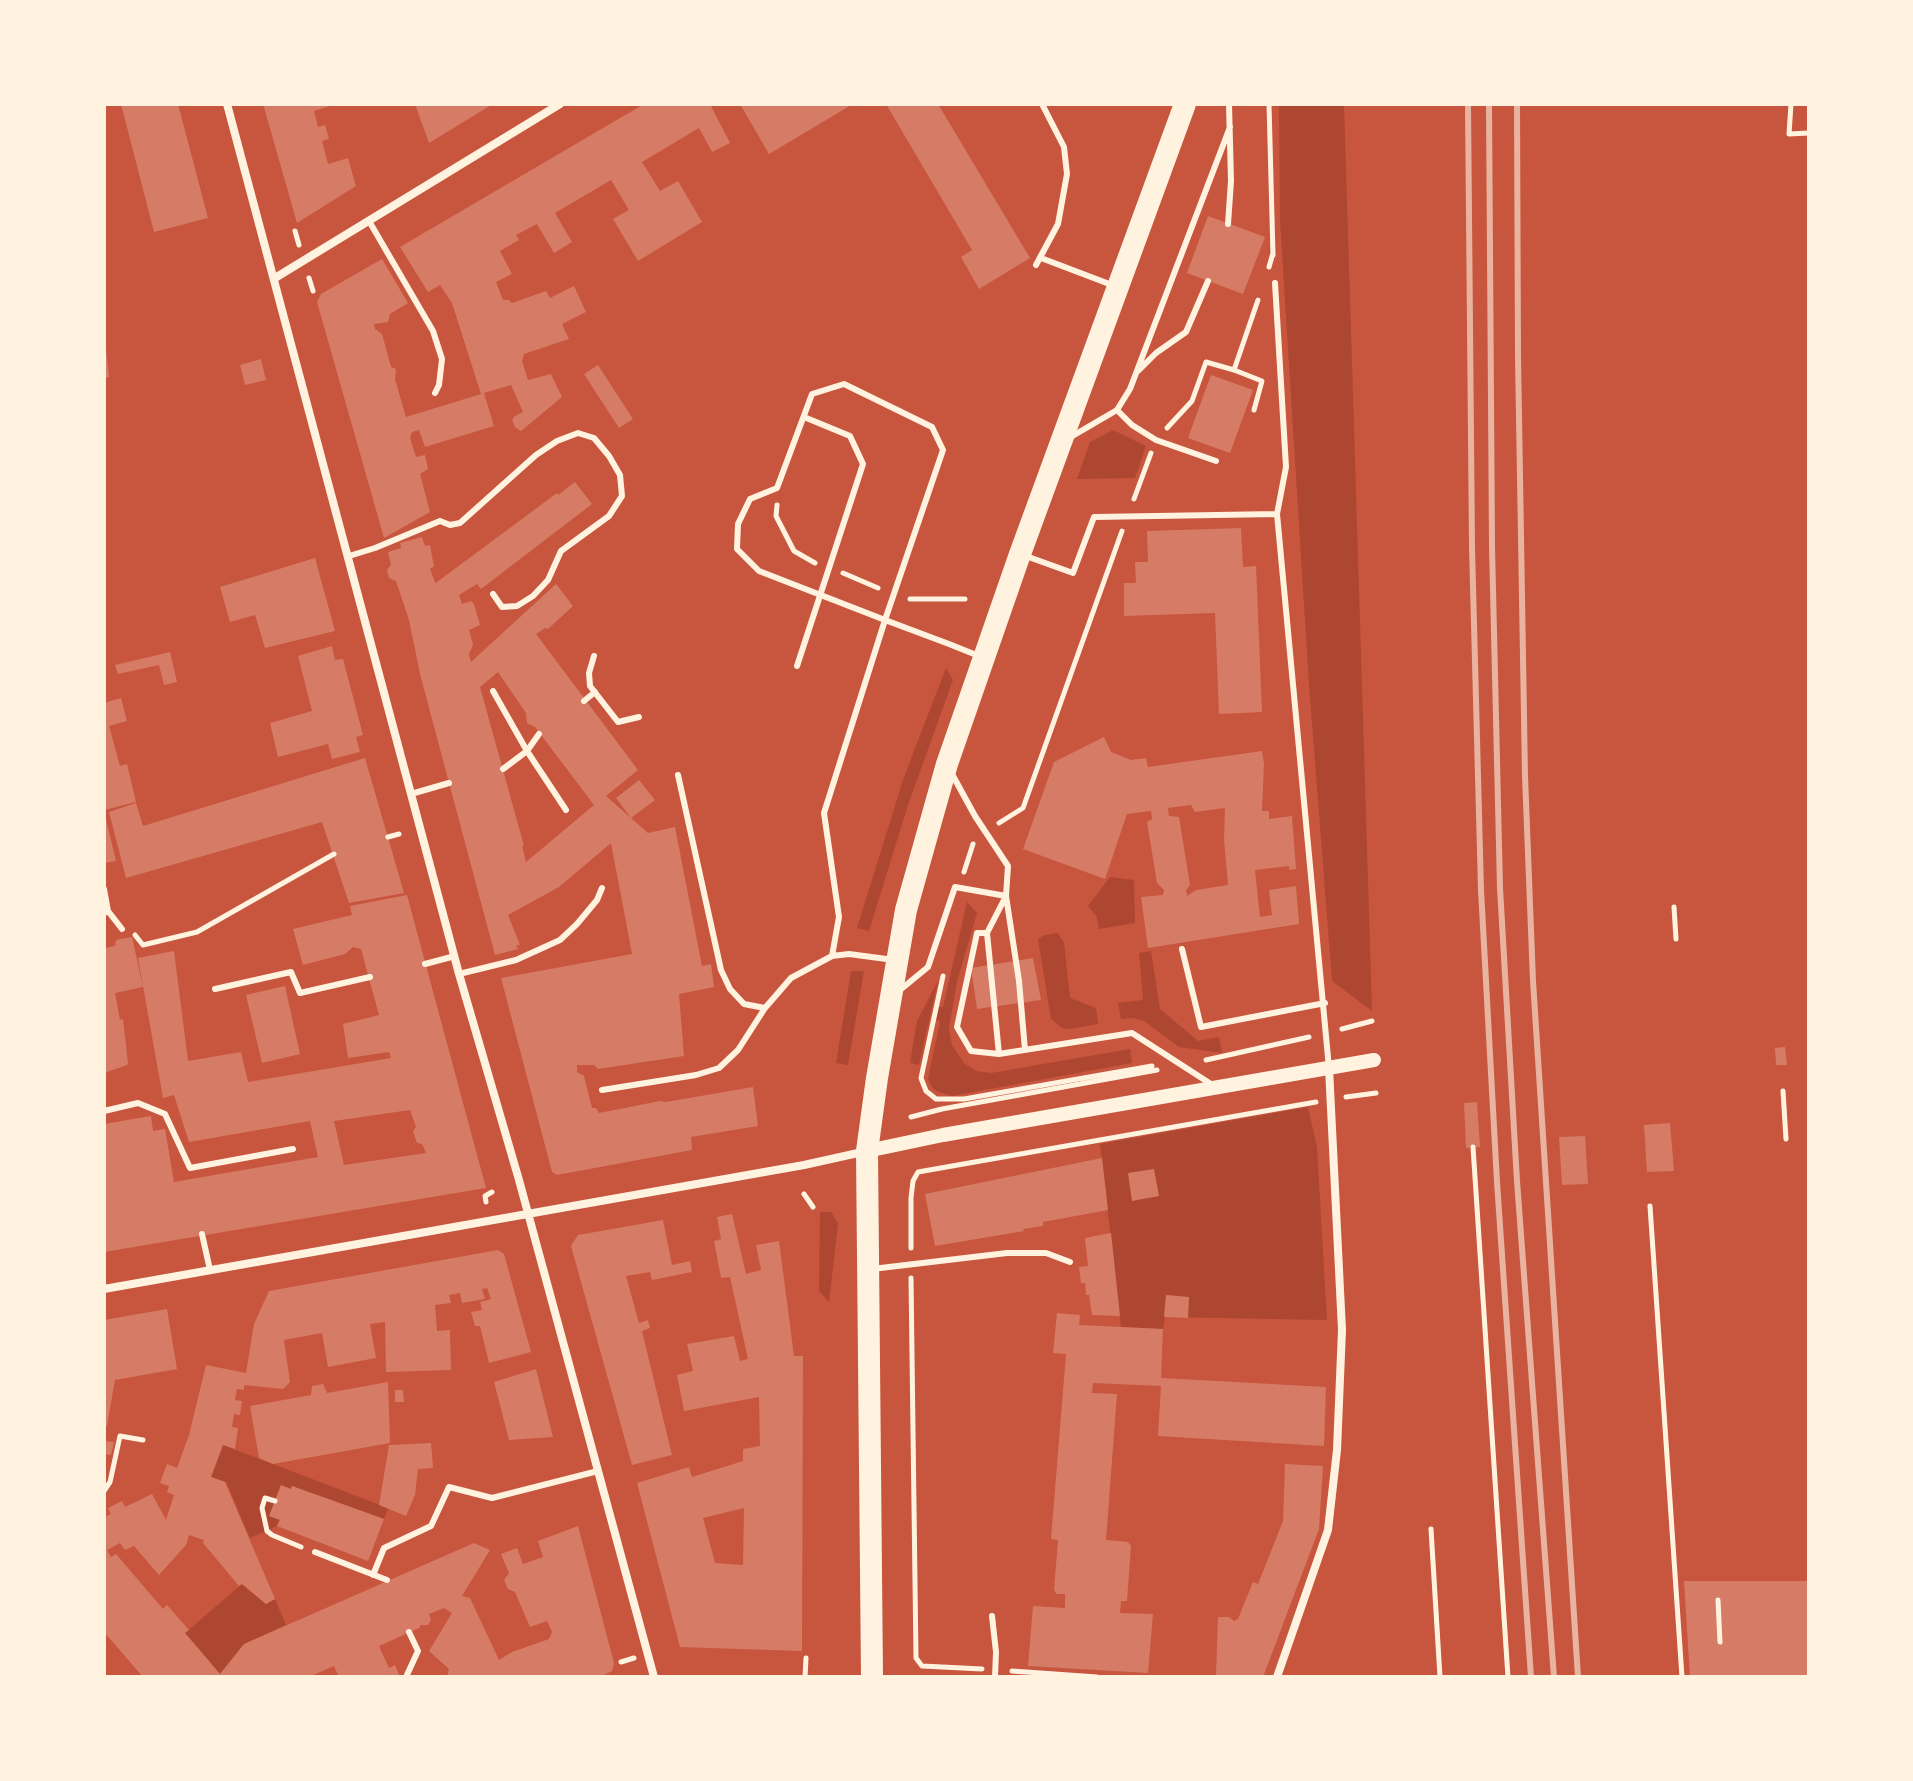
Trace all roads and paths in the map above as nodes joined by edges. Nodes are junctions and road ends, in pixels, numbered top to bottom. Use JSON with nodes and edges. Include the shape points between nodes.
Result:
{"nodes":[{"id":1,"x":227,"y":104,"type":"edge"},
{"id":2,"x":560,"y":104,"type":"edge"},
{"id":3,"x":1042,"y":104,"type":"edge"},
{"id":4,"x":1185,"y":104,"type":"edge"},
{"id":5,"x":1229,"y":104,"type":"edge"},
{"id":6,"x":1269,"y":104,"type":"edge"},
{"id":7,"x":1791,"y":104,"type":"edge"},
{"id":8,"x":1230,"y":127,"type":"junction"},
{"id":9,"x":1809,"y":133,"type":"edge"},
{"id":10,"x":369,"y":221,"type":"junction"},
{"id":11,"x":1228,"y":224,"type":"dead end"},
{"id":12,"x":1273,"y":253,"type":"junction"},
{"id":13,"x":1268,"y":268,"type":"dead end"},
{"id":14,"x":275,"y":278,"type":"junction"},
{"id":15,"x":1208,"y":281,"type":"dead end"},
{"id":16,"x":1275,"y":283,"type":"joint"},
{"id":17,"x":1118,"y":288,"type":"junction"},
{"id":18,"x":1258,"y":297,"type":"dead end"},
{"id":19,"x":1234,"y":370,"type":"junction"},
{"id":20,"x":1135,"y":374,"type":"junction"},
{"id":21,"x":435,"y":393,"type":"dead end"},
{"id":22,"x":1117,"y":410,"type":"junction"},
{"id":23,"x":1254,"y":410,"type":"dead end"},
{"id":24,"x":804,"y":417,"type":"junction"},
{"id":25,"x":1156,"y":440,"type":"junction"},
{"id":26,"x":1062,"y":442,"type":"junction"},
{"id":27,"x":1216,"y":461,"type":"dead end"},
{"id":28,"x":777,"y":488,"type":"junction"},
{"id":29,"x":1277,"y":514,"type":"junction"},
{"id":30,"x":1127,"y":517,"type":"junction"},
{"id":31,"x":1020,"y":554,"type":"junction"},
{"id":32,"x":349,"y":556,"type":"junction"},
{"id":33,"x":831,"y":568,"type":"junction"},
{"id":34,"x":493,"y":594,"type":"dead end"},
{"id":35,"x":894,"y":594,"type":"junction"},
{"id":36,"x":822,"y":596,"type":"junction"},
{"id":37,"x":965,"y":599,"type":"dead end"},
{"id":38,"x":885,"y":620,"type":"junction"},
{"id":39,"x":594,"y":656,"type":"dead end"},
{"id":40,"x":984,"y":658,"type":"junction"},
{"id":41,"x":797,"y":666,"type":"dead end"},
{"id":42,"x":493,"y":691,"type":"dead end"},
{"id":43,"x":595,"y":692,"type":"junction"},
{"id":44,"x":584,"y":701,"type":"dead end"},
{"id":45,"x":639,"y":717,"type":"dead end"},
{"id":46,"x":539,"y":734,"type":"dead end"},
{"id":47,"x":527,"y":751,"type":"junction"},
{"id":48,"x":947,"y":764,"type":"junction"},
{"id":49,"x":503,"y":769,"type":"dead end"},
{"id":50,"x":678,"y":775,"type":"dead end"},
{"id":51,"x":449,"y":783,"type":"dead end"},
{"id":52,"x":411,"y":794,"type":"junction"},
{"id":53,"x":566,"y":810,"type":"dead end"},
{"id":54,"x":987,"y":831,"type":"junction"},
{"id":55,"x":399,"y":834,"type":"dead end"},
{"id":56,"x":388,"y":837,"type":"dead end"},
{"id":57,"x":334,"y":854,"type":"dead end"},
{"id":58,"x":602,"y":888,"type":"dead end"},
{"id":59,"x":962,"y":888,"type":"junction"},
{"id":60,"x":104,"y":889,"type":"edge"},
{"id":61,"x":1006,"y":896,"type":"junction"},
{"id":62,"x":1674,"y":907,"type":"dead end"},
{"id":63,"x":106,"y":912,"type":"edge"},
{"id":64,"x":126,"y":928,"type":"joint"},
{"id":65,"x":987,"y":933,"type":"junction"},
{"id":66,"x":1676,"y":939,"type":"dead end"},
{"id":67,"x":1182,"y":949,"type":"dead end"},
{"id":68,"x":455,"y":956,"type":"junction"},
{"id":69,"x":832,"y":956,"type":"junction"},
{"id":70,"x":897,"y":960,"type":"junction"},
{"id":71,"x":425,"y":964,"type":"dead end"},
{"id":72,"x":459,"y":974,"type":"junction"},
{"id":73,"x":944,"y":974,"type":"dead end"},
{"id":74,"x":370,"y":977,"type":"dead end"},
{"id":75,"x":215,"y":989,"type":"dead end"},
{"id":76,"x":891,"y":997,"type":"junction"},
{"id":77,"x":1325,"y":1003,"type":"junction"},
{"id":78,"x":765,"y":1008,"type":"junction"},
{"id":79,"x":1372,"y":1021,"type":"dead end"},
{"id":80,"x":1326,"y":1034,"type":"junction"},
{"id":81,"x":1025,"y":1050,"type":"junction"},
{"id":82,"x":999,"y":1054,"type":"junction"},
{"id":83,"x":1374,"y":1060,"type":"dead end"},
{"id":84,"x":1180,"y":1063,"type":"junction"},
{"id":85,"x":1329,"y":1068,"type":"junction"},
{"id":86,"x":1217,"y":1088,"type":"junction"},
{"id":87,"x":602,"y":1090,"type":"dead end"},
{"id":88,"x":1783,"y":1091,"type":"dead end"},
{"id":89,"x":1376,"y":1093,"type":"dead end"},
{"id":90,"x":1329,"y":1100,"type":"junction"},
{"id":91,"x":104,"y":1111,"type":"edge"},
{"id":92,"x":870,"y":1128,"type":"junction"},
{"id":93,"x":1786,"y":1139,"type":"dead end"},
{"id":94,"x":1473,"y":1147,"type":"dead end"},
{"id":95,"x":293,"y":1149,"type":"dead end"},
{"id":96,"x":867,"y":1151,"type":"junction"},
{"id":97,"x":492,"y":1192,"type":"dead end"},
{"id":98,"x":522,"y":1194,"type":"junction"},
{"id":99,"x":804,"y":1194,"type":"dead end"},
{"id":100,"x":486,"y":1202,"type":"junction"},
{"id":101,"x":471,"y":1205,"type":"dead end"},
{"id":102,"x":1650,"y":1206,"type":"dead end"},
{"id":103,"x":813,"y":1207,"type":"dead end"},
{"id":104,"x":527,"y":1213,"type":"junction"},
{"id":105,"x":202,"y":1234,"type":"dead end"},
{"id":106,"x":1070,"y":1262,"type":"dead end"},
{"id":107,"x":911,"y":1265,"type":"junction"},
{"id":108,"x":210,"y":1270,"type":"junction"},
{"id":109,"x":868,"y":1270,"type":"junction"},
{"id":110,"x":104,"y":1289,"type":"edge"},
{"id":111,"x":143,"y":1440,"type":"dead end"},
{"id":112,"x":598,"y":1471,"type":"junction"},
{"id":113,"x":104,"y":1491,"type":"edge"},
{"id":114,"x":275,"y":1501,"type":"dead end"},
{"id":115,"x":1431,"y":1529,"type":"dead end"},
{"id":116,"x":315,"y":1552,"type":"joint"},
{"id":117,"x":373,"y":1575,"type":"junction"},
{"id":118,"x":387,"y":1580,"type":"dead end"},
{"id":119,"x":1718,"y":1600,"type":"dead end"},
{"id":120,"x":992,"y":1616,"type":"dead end"},
{"id":121,"x":409,"y":1632,"type":"dead end"},
{"id":122,"x":1720,"y":1642,"type":"dead end"},
{"id":123,"x":806,"y":1658,"type":"dead end"},
{"id":124,"x":937,"y":1667,"type":"junction"},
{"id":125,"x":995,"y":1673,"type":"edge"},
{"id":126,"x":406,"y":1677,"type":"edge"},
{"id":127,"x":654,"y":1677,"type":"edge"},
{"id":128,"x":805,"y":1677,"type":"edge"},
{"id":129,"x":872,"y":1677,"type":"edge"},
{"id":130,"x":937,"y":1677,"type":"edge"},
{"id":131,"x":1097,"y":1677,"type":"edge"},
{"id":132,"x":1277,"y":1677,"type":"edge"},
{"id":133,"x":1440,"y":1677,"type":"edge"},
{"id":134,"x":1508,"y":1677,"type":"edge"},
{"id":135,"x":1682,"y":1677,"type":"edge"}],
"edges":[{"from":1,"to":14,"type":"street"},
{"from":2,"to":10,"type":"street"},
{"from":3,"to":17,"type":"lane","via":[[1064,147],[1067,174],[1058,224],[1038,262]]},
{"from":4,"to":17,"type":"highway"},
{"from":5,"to":8,"type":"lane"},
{"from":6,"to":12,"type":"path"},
{"from":7,"to":9,"type":"path","via":[[1789,134]]},
{"from":8,"to":11,"type":"lane"},
{"from":8,"to":20,"type":"lane"},
{"from":10,"to":14,"type":"street"},
{"from":10,"to":21,"type":"lane","via":[[433,331],[442,359]]},
{"from":12,"to":13,"type":"path"},
{"from":12,"to":16,"type":"path"},
{"from":14,"to":32,"type":"street"},
{"from":15,"to":20,"type":"lane","via":[[1186,332]]},
{"from":16,"to":29,"type":"lane","via":[[1286,467]]},
{"from":17,"to":26,"type":"highway"},
{"from":18,"to":19,"type":"path"},
{"from":19,"to":23,"type":"path","via":[[1262,381]]},
{"from":19,"to":25,"type":"path","via":[[1206,362],[1192,401]]},
{"from":20,"to":22,"type":"lane"},
{"from":22,"to":25,"type":"lane"},
{"from":22,"to":26,"type":"lane"},
{"from":24,"to":28,"type":"lane"},
{"from":24,"to":33,"type":"lane","via":[[850,436],[863,464]]},
{"from":24,"to":35,"type":"lane","via":[[812,394],[844,384],[932,427],[943,450]]},
{"from":25,"to":27,"type":"lane"},
{"from":25,"to":30,"type":"path"},
{"from":26,"to":31,"type":"highway"},
{"from":28,"to":33,"type":"path","via":[[776,516],[794,551]]},
{"from":28,"to":36,"type":"lane","via":[[750,499],[738,524],[737,549],[759,571]]},
{"from":29,"to":30,"type":"lane"},
{"from":29,"to":77,"type":"lane"},
{"from":30,"to":31,"type":"lane","via":[[1094,517],[1073,573]]},
{"from":30,"to":54,"type":"path","via":[[1023,808]]},
{"from":31,"to":40,"type":"highway"},
{"from":32,"to":34,"type":"lane","via":[[440,521],[460,523],[557,441],[578,433],[594,438],[620,475],[622,496],[609,516],[561,551],[548,580],[533,596],[517,606],[502,607]]},
{"from":32,"to":52,"type":"street"},
{"from":33,"to":35,"type":"path"},
{"from":33,"to":36,"type":"lane"},
{"from":35,"to":37,"type":"path"},
{"from":35,"to":38,"type":"lane"},
{"from":36,"to":38,"type":"lane"},
{"from":36,"to":41,"type":"lane"},
{"from":38,"to":40,"type":"lane"},
{"from":38,"to":69,"type":"lane","via":[[824,813],[839,917]]},
{"from":39,"to":43,"type":"lane","via":[[589,673]]},
{"from":40,"to":48,"type":"highway"},
{"from":42,"to":47,"type":"lane"},
{"from":43,"to":44,"type":"lane"},
{"from":43,"to":45,"type":"lane","via":[[618,722]]},
{"from":46,"to":47,"type":"lane"},
{"from":47,"to":49,"type":"lane"},
{"from":47,"to":53,"type":"lane"},
{"from":48,"to":54,"type":"lane"},
{"from":48,"to":70,"type":"highway"},
{"from":50,"to":78,"type":"lane","via":[[721,970],[744,1004]]},
{"from":51,"to":52,"type":"lane"},
{"from":52,"to":68,"type":"street"},
{"from":54,"to":59,"type":"path","via":[[975,839]]},
{"from":54,"to":61,"type":"lane","via":[[1008,866]]},
{"from":55,"to":56,"type":"path"},
{"from":57,"to":64,"type":"path","via":[[197,932],[143,945]]},
{"from":58,"to":72,"type":"lane","via":[[560,940],[516,960]]},
{"from":59,"to":61,"type":"lane"},
{"from":59,"to":76,"type":"lane","via":[[955,887],[928,967]]},
{"from":60,"to":63,"type":"lane"},
{"from":61,"to":65,"type":"lane"},
{"from":61,"to":81,"type":"lane"},
{"from":62,"to":66,"type":"path"},
{"from":63,"to":64,"type":"lane"},
{"from":65,"to":82,"type":"lane"},
{"from":65,"to":82,"type":"lane","via":[[977,933],[957,1027],[971,1051]]},
{"from":67,"to":77,"type":"lane","via":[[1201,1027]]},
{"from":68,"to":71,"type":"lane"},
{"from":68,"to":72,"type":"street"},
{"from":69,"to":70,"type":"lane"},
{"from":69,"to":78,"type":"lane","via":[[791,978]]},
{"from":70,"to":76,"type":"highway"},
{"from":72,"to":98,"type":"street"},
{"from":73,"to":84,"type":"path","via":[[921,1078],[936,1099],[964,1099]]},
{"from":74,"to":75,"type":"lane","via":[[300,993],[291,972]]},
{"from":76,"to":92,"type":"highway"},
{"from":77,"to":80,"type":"lane"},
{"from":78,"to":87,"type":"lane","via":[[738,1050],[719,1068]]},
{"from":79,"to":80,"type":"path"},
{"from":80,"to":84,"type":"path"},
{"from":80,"to":85,"type":"lane"},
{"from":81,"to":82,"type":"lane"},
{"from":81,"to":84,"type":"lane","via":[[1132,1033]]},
{"from":83,"to":85,"type":"street"},
{"from":84,"to":86,"type":"lane"},
{"from":84,"to":92,"type":"path"},
{"from":85,"to":86,"type":"street"},
{"from":85,"to":90,"type":"street"},
{"from":86,"to":96,"type":"street"},
{"from":88,"to":93,"type":"path"},
{"from":89,"to":90,"type":"path"},
{"from":90,"to":107,"type":"path","via":[[918,1172],[911,1198]]},
{"from":90,"to":132,"type":"street","via":[[1342,1330],[1337,1450],[1328,1530]]},
{"from":91,"to":95,"type":"lane","via":[[138,1103],[165,1114],[190,1168]]},
{"from":92,"to":96,"type":"highway"},
{"from":94,"to":134,"type":"path"},
{"from":96,"to":104,"type":"street"},
{"from":96,"to":109,"type":"highway"},
{"from":97,"to":100,"type":"path"},
{"from":98,"to":100,"type":"path"},
{"from":98,"to":104,"type":"street"},
{"from":99,"to":103,"type":"path"},
{"from":100,"to":101,"type":"path"},
{"from":102,"to":135,"type":"path"},
{"from":104,"to":108,"type":"street"},
{"from":104,"to":112,"type":"street"},
{"from":105,"to":108,"type":"lane"},
{"from":106,"to":107,"type":"lane","via":[[1046,1253],[1007,1253]]},
{"from":107,"to":109,"type":"lane"},
{"from":107,"to":124,"type":"path","via":[[916,1658],[922,1666]]},
{"from":108,"to":110,"type":"street"},
{"from":109,"to":129,"type":"highway"},
{"from":111,"to":113,"type":"path","via":[[120,1436]]},
{"from":112,"to":117,"type":"lane","via":[[492,1498],[449,1487],[431,1526],[384,1548]]},
{"from":112,"to":127,"type":"street"},
{"from":114,"to":116,"type":"path","via":[[265,1498],[262,1508],[267,1531]]},
{"from":115,"to":133,"type":"path"},
{"from":116,"to":117,"type":"lane"},
{"from":117,"to":118,"type":"lane"},
{"from":119,"to":122,"type":"path"},
{"from":120,"to":125,"type":"lane"},
{"from":121,"to":126,"type":"lane","via":[[418,1651]]},
{"from":123,"to":128,"type":"path"},
{"from":124,"to":125,"type":"path"},
{"from":124,"to":130,"type":"path"},
{"from":125,"to":131,"type":"path"}]}
